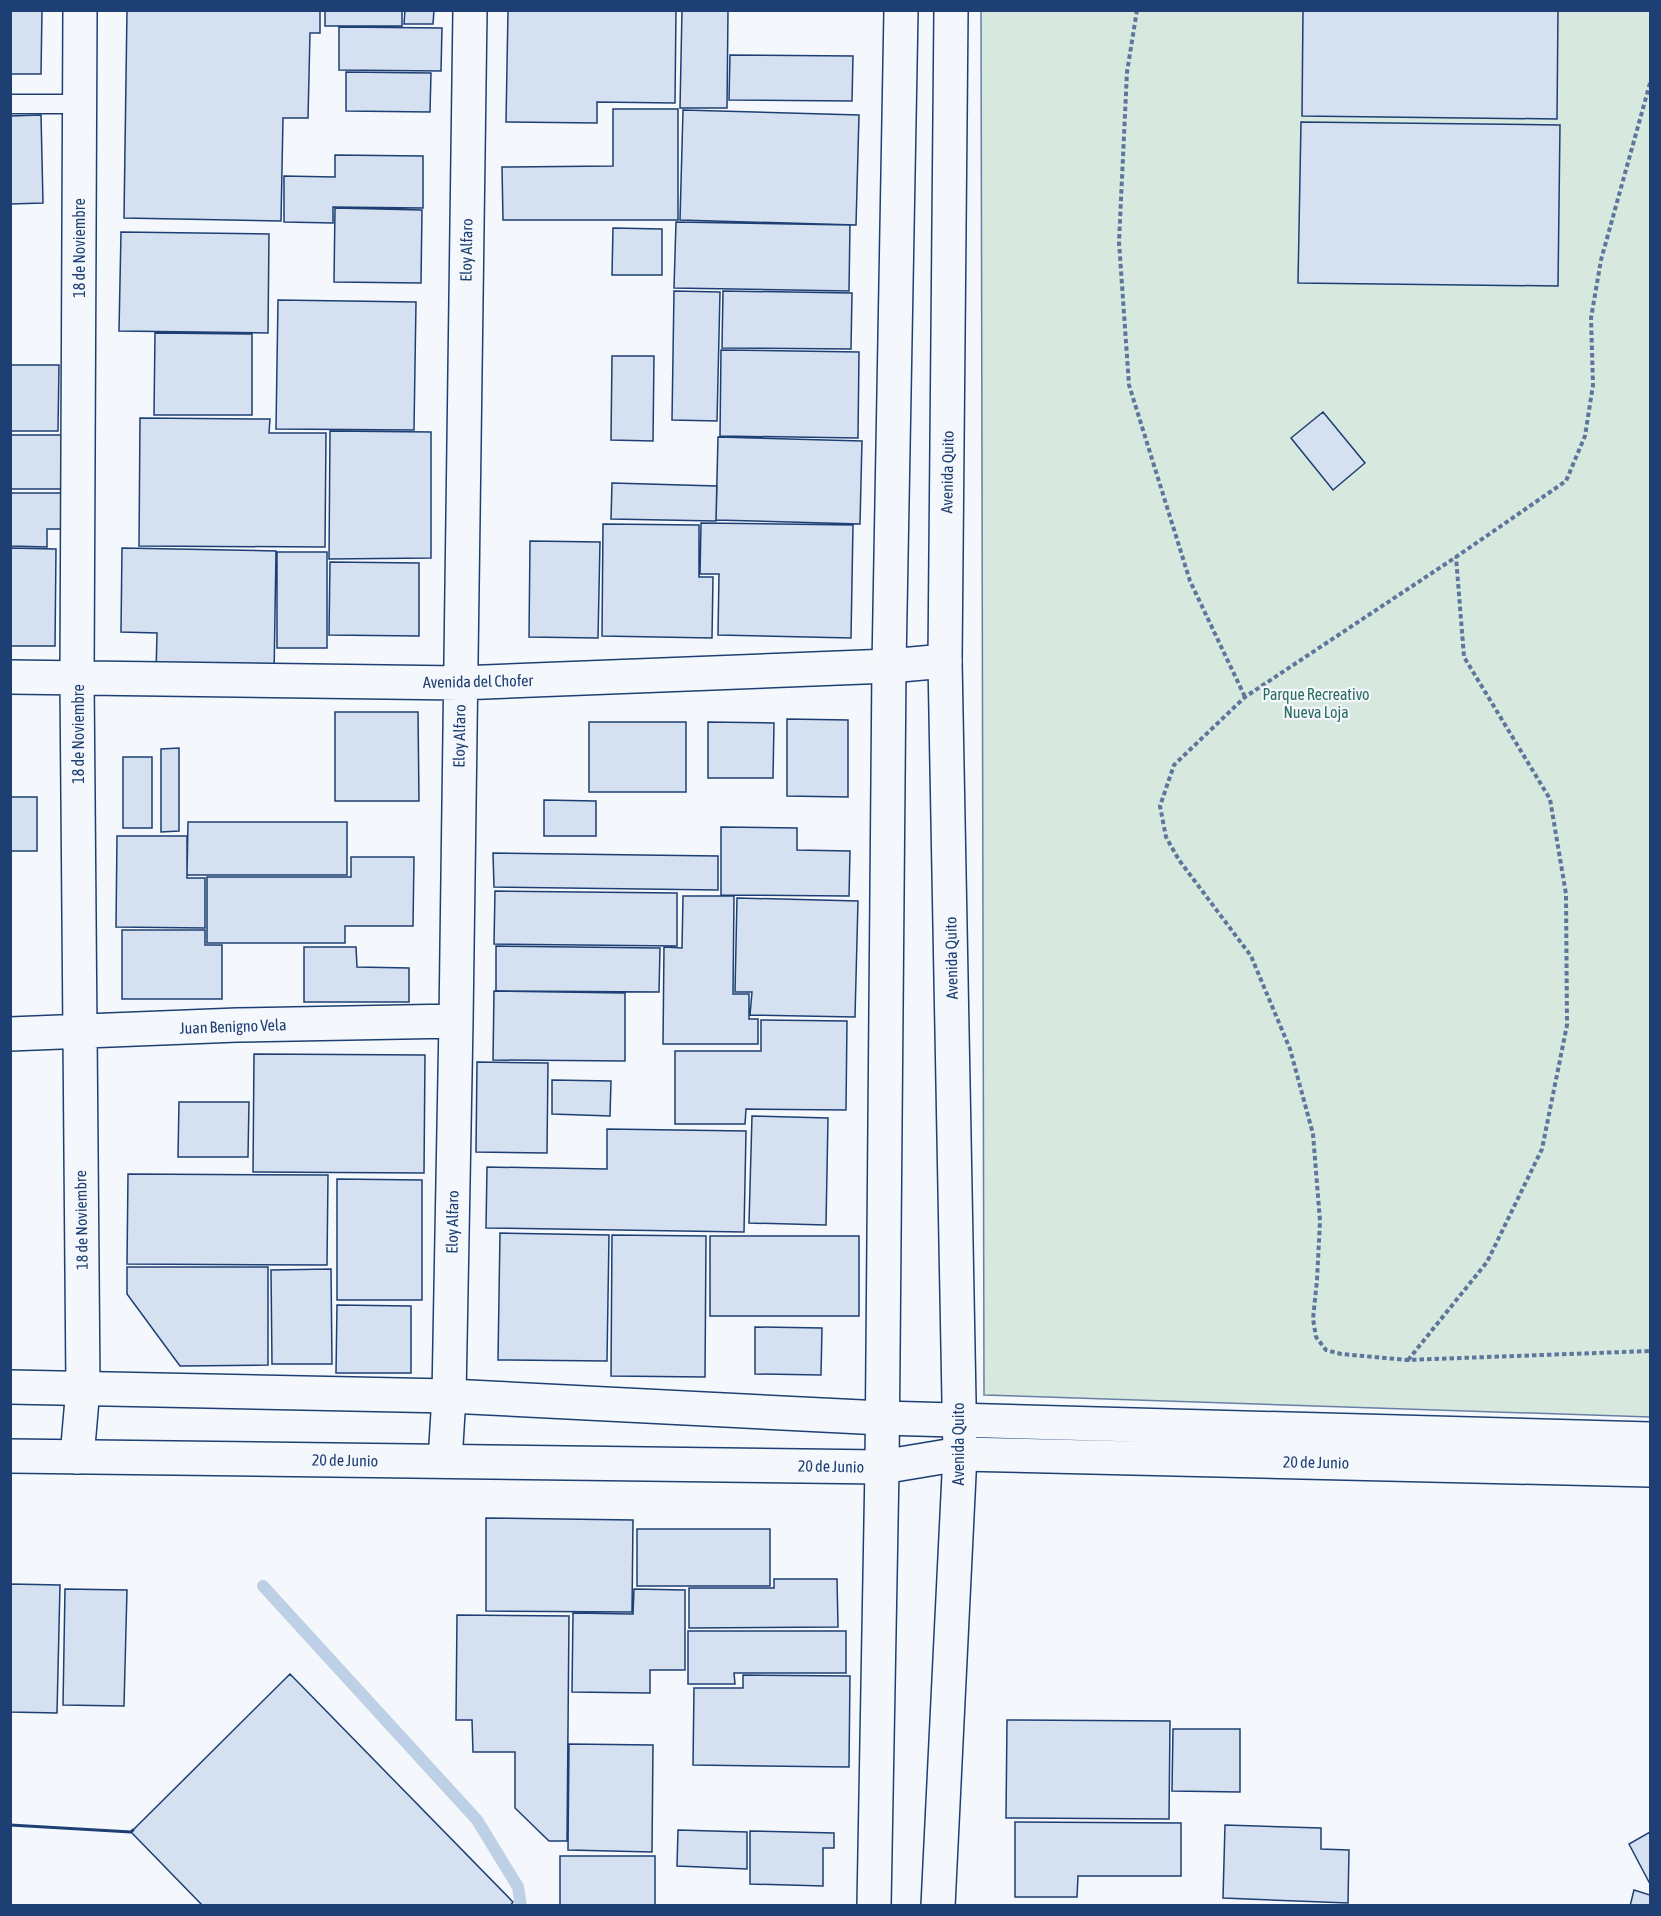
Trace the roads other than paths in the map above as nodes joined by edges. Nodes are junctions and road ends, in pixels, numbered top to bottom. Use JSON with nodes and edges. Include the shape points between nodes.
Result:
{"nodes":[{"id":1,"x":80,"y":10,"type":"edge"},
{"id":2,"x":470,"y":10,"type":"edge"},
{"id":3,"x":901,"y":10,"type":"edge"},
{"id":4,"x":951,"y":10,"type":"edge"},
{"id":5,"x":10,"y":104,"type":"edge"},
{"id":6,"x":80,"y":104,"type":"junction"},
{"id":7,"x":945,"y":661,"type":"junction"},
{"id":8,"x":889,"y":666,"type":"junction"},
{"id":9,"x":10,"y":677,"type":"edge"},
{"id":10,"x":77,"y":679,"type":"junction"},
{"id":11,"x":460,"y":683,"type":"junction"},
{"id":12,"x":456,"y":1021,"type":"junction"},
{"id":13,"x":80,"y":1031,"type":"junction"},
{"id":14,"x":10,"y":1034,"type":"edge"},
{"id":15,"x":10,"y":1387,"type":"edge"},
{"id":16,"x":83,"y":1388,"type":"junction"},
{"id":17,"x":449,"y":1396,"type":"junction"},
{"id":18,"x":882,"y":1418,"type":"junction"},
{"id":19,"x":959,"y":1420,"type":"junction"},
{"id":20,"x":1650,"y":1439,"type":"edge"},
{"id":21,"x":960,"y":1454,"type":"junction"},
{"id":22,"x":10,"y":1456,"type":"edge"},
{"id":23,"x":77,"y":1457,"type":"junction"},
{"id":24,"x":445,"y":1461,"type":"junction"},
{"id":25,"x":882,"y":1467,"type":"junction"},
{"id":26,"x":1650,"y":1470,"type":"edge"},
{"id":27,"x":874,"y":1905,"type":"edge"},
{"id":28,"x":938,"y":1905,"type":"edge"}],
"edges":[{"from":1,"to":6,"type":"main road","name":"18 de Noviembre"},
{"from":2,"to":11,"type":"main road","name":"Eloy Alfaro"},
{"from":3,"to":8,"type":"main road"},
{"from":4,"to":7,"type":"main road","name":"Avenida Quito"},
{"from":5,"to":6,"type":"lane"},
{"from":6,"to":10,"type":"main road","name":"18 de Noviembre"},
{"from":7,"to":8,"type":"main road","name":"Avenida del Chofer"},
{"from":7,"to":19,"type":"main road","name":"Avenida Quito"},
{"from":8,"to":11,"type":"main road","name":"Avenida del Chofer"},
{"from":8,"to":18,"type":"main road"},
{"from":9,"to":10,"type":"main road","name":"Avenida del Chofer"},
{"from":10,"to":11,"type":"main road","name":"Avenida del Chofer"},
{"from":10,"to":13,"type":"main road","name":"18 de Noviembre"},
{"from":11,"to":12,"type":"main road","name":"Eloy Alfaro"},
{"from":12,"to":13,"type":"main road","name":"Juan Benigno Vela"},
{"from":12,"to":17,"type":"main road","name":"Eloy Alfaro"},
{"from":13,"to":14,"type":"main road","name":"Juan Benigno Vela"},
{"from":13,"to":16,"type":"main road","name":"18 de Noviembre"},
{"from":15,"to":16,"type":"main road","name":"20 de Junio"},
{"from":16,"to":17,"type":"main road","name":"20 de Junio"},
{"from":16,"to":23,"type":"main road","name":"18 de Noviembre"},
{"from":17,"to":18,"type":"main road","name":"20 de Junio"},
{"from":17,"to":24,"type":"main road","name":"Eloy Alfaro"},
{"from":18,"to":19,"type":"main road","name":"20 de Junio"},
{"from":18,"to":25,"type":"main road"},
{"from":19,"to":20,"type":"main road","name":"20 de Junio"},
{"from":19,"to":21,"type":"main road","name":"Avenida Quito"},
{"from":21,"to":25,"type":"main road","name":"20 de Junio"},
{"from":21,"to":26,"type":"main road","name":"20 de Junio"},
{"from":21,"to":28,"type":"main road","name":"Avenida Quito"},
{"from":22,"to":23,"type":"main road","name":"20 de Junio"},
{"from":23,"to":24,"type":"main road","name":"20 de Junio"},
{"from":24,"to":25,"type":"main road","name":"20 de Junio"},
{"from":25,"to":27,"type":"main road"}]}
